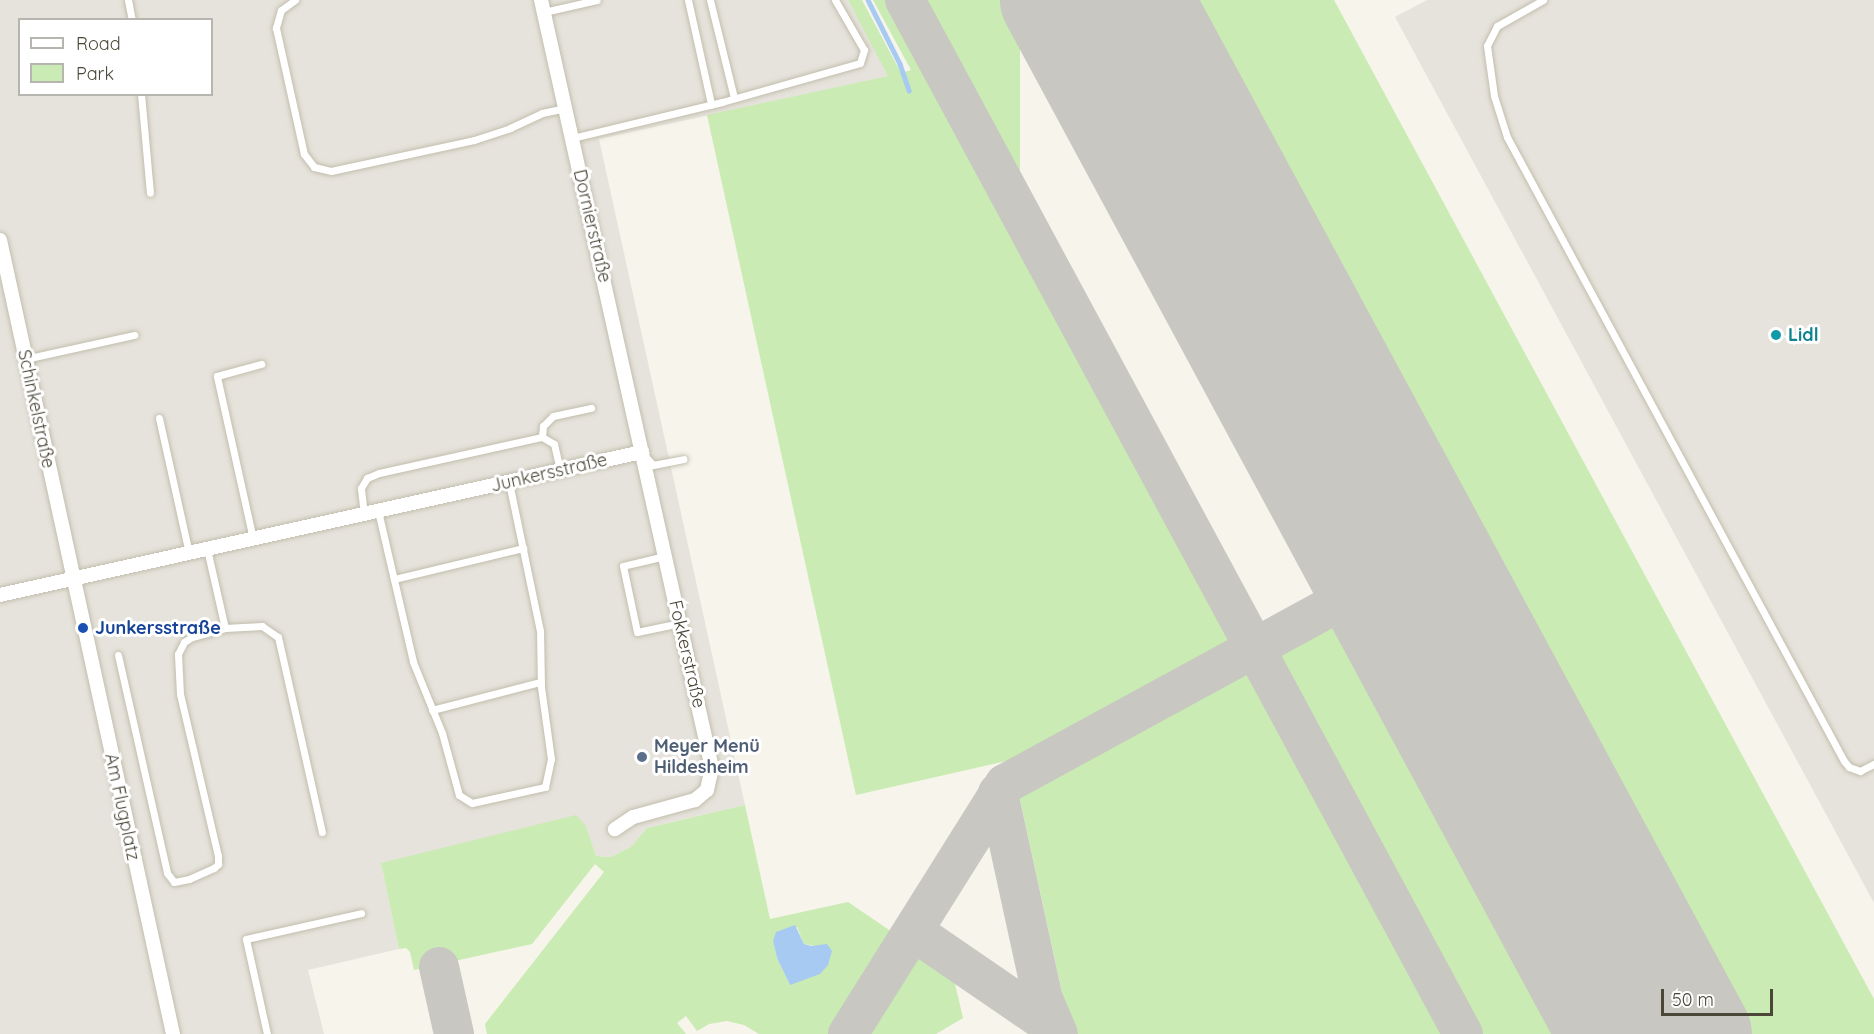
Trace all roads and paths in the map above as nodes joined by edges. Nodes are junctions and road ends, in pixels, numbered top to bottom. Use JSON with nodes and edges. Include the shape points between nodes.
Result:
{"nodes":[{"id":1,"x":128,"y":0,"type":"edge"},
{"id":2,"x":296,"y":0,"type":"edge"},
{"id":3,"x":597,"y":0,"type":"edge"},
{"id":4,"x":688,"y":0,"type":"edge"},
{"id":5,"x":710,"y":0,"type":"edge"},
{"id":6,"x":835,"y":0,"type":"edge"},
{"id":7,"x":1543,"y":0,"type":"edge"},
{"id":8,"x":543,"y":6,"type":"edge"},
{"id":9,"x":132,"y":18,"type":"edge"},
{"id":10,"x":141,"y":96,"type":"edge"},
{"id":11,"x":734,"y":98,"type":"junction"},
{"id":12,"x":711,"y":104,"type":"junction"},
{"id":13,"x":565,"y":108,"type":"junction"},
{"id":14,"x":572,"y":138,"type":"junction"},
{"id":15,"x":150,"y":193,"type":"dead end"},
{"id":16,"x":0,"y":240,"type":"edge"},
{"id":17,"x":134,"y":335,"type":"dead end"},
{"id":18,"x":25,"y":359,"type":"junction"},
{"id":19,"x":261,"y":364,"type":"dead end"},
{"id":20,"x":591,"y":408,"type":"dead end"},
{"id":21,"x":159,"y":418,"type":"dead end"},
{"id":22,"x":542,"y":437,"type":"junction"},
{"id":23,"x":642,"y":452,"type":"junction"},
{"id":24,"x":683,"y":459,"type":"dead end"},
{"id":25,"x":560,"y":471,"type":"junction"},
{"id":26,"x":509,"y":482,"type":"junction"},
{"id":27,"x":371,"y":512,"type":"junction"},
{"id":28,"x":253,"y":538,"type":"junction"},
{"id":29,"x":523,"y":548,"type":"junction"},
{"id":30,"x":207,"y":549,"type":"junction"},
{"id":31,"x":189,"y":553,"type":"junction"},
{"id":32,"x":665,"y":556,"type":"junction"},
{"id":33,"x":72,"y":579,"type":"junction"},
{"id":34,"x":394,"y":579,"type":"junction"},
{"id":35,"x":0,"y":595,"type":"edge"},
{"id":36,"x":680,"y":623,"type":"junction"},
{"id":37,"x":225,"y":628,"type":"junction"},
{"id":38,"x":118,"y":654,"type":"dead end"},
{"id":39,"x":540,"y":682,"type":"junction"},
{"id":40,"x":432,"y":710,"type":"junction"},
{"id":41,"x":1874,"y":764,"type":"edge"},
{"id":42,"x":615,"y":830,"type":"dead end"},
{"id":43,"x":322,"y":832,"type":"dead end"},
{"id":44,"x":361,"y":913,"type":"dead end"},
{"id":45,"x":173,"y":1034,"type":"edge"},
{"id":46,"x":267,"y":1034,"type":"edge"}],
"edges":[{"from":1,"to":9,"type":"lane"},
{"from":2,"to":13,"type":"lane","via":[[282,10],[276,28],[304,154],[314,167],[331,171],[474,140]]},
{"from":3,"to":8,"type":"lane"},
{"from":4,"to":12,"type":"lane"},
{"from":5,"to":11,"type":"lane"},
{"from":6,"to":11,"type":"lane","via":[[864,50],[860,63]]},
{"from":7,"to":41,"type":"lane","via":[[1497,26],[1487,46],[1494,96],[1507,137],[1844,761],[1849,768],[1860,771]]},
{"from":8,"to":13,"type":"street","name":"Dornierstraße"},
{"from":10,"to":15,"type":"lane"},
{"from":11,"to":12,"type":"lane"},
{"from":12,"to":14,"type":"lane"},
{"from":13,"to":14,"type":"street","name":"Dornierstraße"},
{"from":14,"to":23,"type":"street","name":"Dornierstraße"},
{"from":16,"to":18,"type":"street","name":"Schinkelstraße"},
{"from":17,"to":18,"type":"lane"},
{"from":18,"to":33,"type":"street","name":"Schinkelstraße"},
{"from":19,"to":28,"type":"lane","via":[[218,376]]},
{"from":20,"to":22,"type":"lane","via":[[553,416],[543,426]]},
{"from":21,"to":31,"type":"lane"},
{"from":22,"to":25,"type":"lane","via":[[554,444]]},
{"from":22,"to":27,"type":"lane","via":[[372,475],[361,488]]},
{"from":23,"to":24,"type":"lane","via":[[653,465]]},
{"from":23,"to":25,"type":"street","name":"Junkersstraße"},
{"from":23,"to":32,"type":"street","name":"Fokkerstraße"},
{"from":25,"to":26,"type":"street","name":"Junkersstraße"},
{"from":26,"to":27,"type":"street","name":"Junkersstraße"},
{"from":26,"to":29,"type":"lane"},
{"from":27,"to":28,"type":"street","name":"Junkersstraße"},
{"from":27,"to":34,"type":"lane"},
{"from":28,"to":30,"type":"street","name":"Junkersstraße"},
{"from":29,"to":34,"type":"lane"},
{"from":29,"to":39,"type":"lane","via":[[540,631]]},
{"from":30,"to":31,"type":"street","name":"Junkersstraße"},
{"from":30,"to":37,"type":"lane"},
{"from":31,"to":33,"type":"street","name":"Junkersstraße"},
{"from":32,"to":36,"type":"street","name":"Fokkerstraße"},
{"from":32,"to":36,"type":"lane","via":[[623,566],[637,632]]},
{"from":33,"to":35,"type":"street","name":"Junkersstraße"},
{"from":33,"to":45,"type":"street","name":"Am Flugplatz"},
{"from":34,"to":40,"type":"lane","via":[[412,662]]},
{"from":36,"to":42,"type":"street","name":"Fokkerstraße","via":[[712,768],[710,784],[695,800],[633,817]]},
{"from":37,"to":38,"type":"lane","via":[[192,637],[178,654],[180,694],[218,856],[214,868],[189,879],[174,882],[167,873]]},
{"from":37,"to":43,"type":"lane","via":[[262,626],[278,637]]},
{"from":39,"to":40,"type":"lane"},
{"from":39,"to":40,"type":"lane","via":[[551,759],[545,787],[472,803],[459,795]]},
{"from":44,"to":46,"type":"lane","via":[[246,939]]}]}
